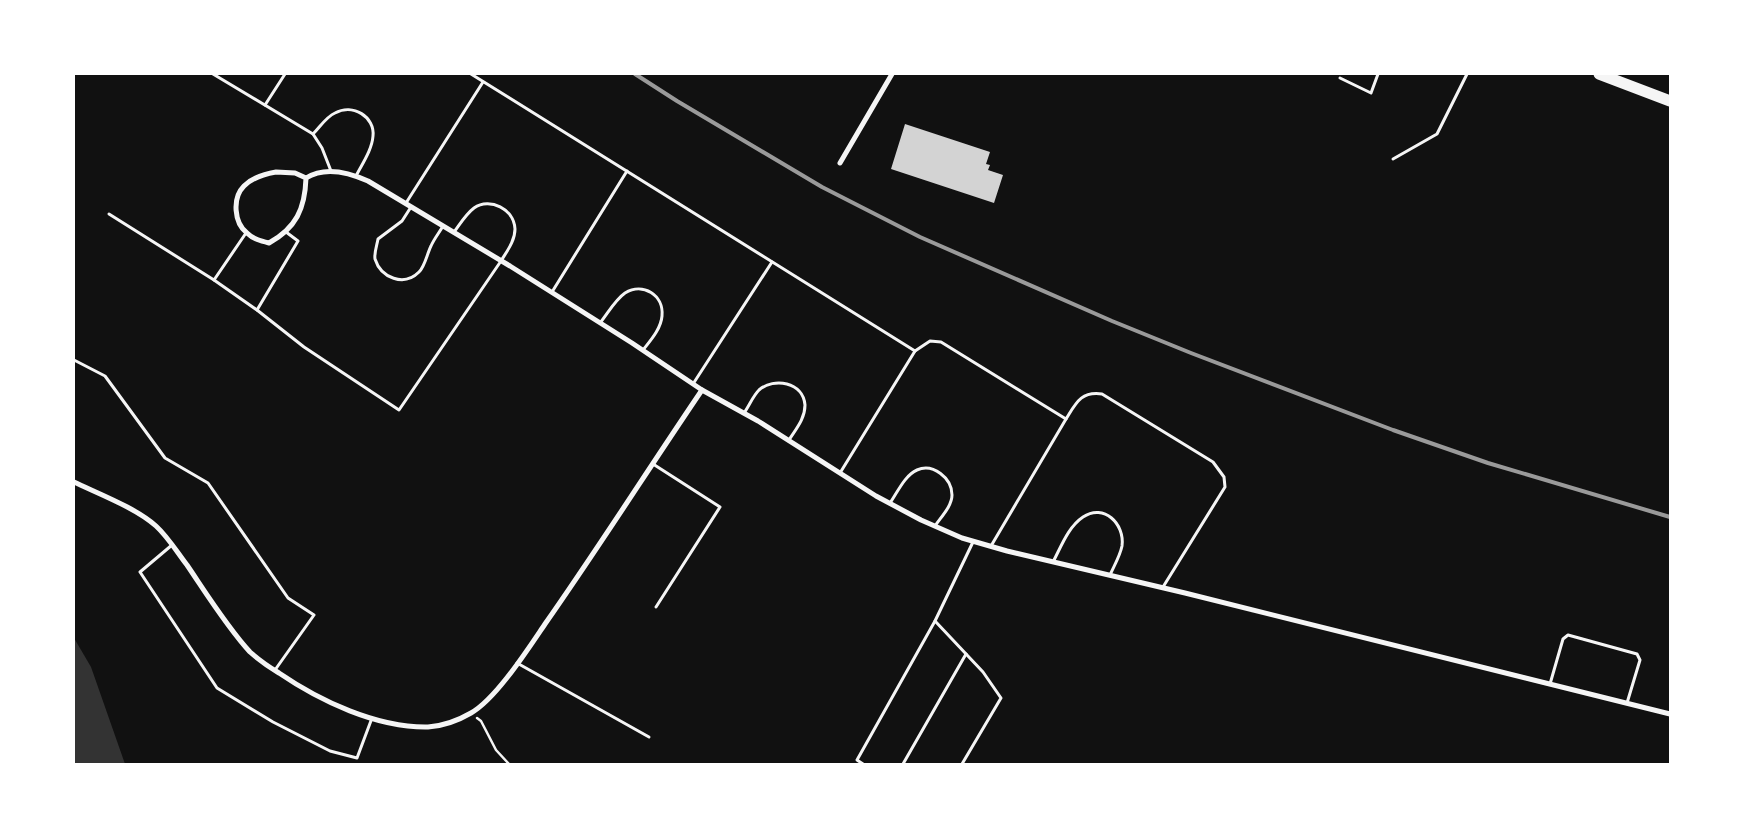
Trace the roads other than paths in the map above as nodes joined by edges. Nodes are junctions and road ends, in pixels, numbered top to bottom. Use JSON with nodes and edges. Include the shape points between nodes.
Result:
{"nodes":[{"id":1,"x":213,"y":74,"type":"edge"},
{"id":2,"x":285,"y":74,"type":"edge"},
{"id":3,"x":471,"y":74,"type":"edge"},
{"id":4,"x":892,"y":74,"type":"edge"},
{"id":5,"x":1378,"y":74,"type":"edge"},
{"id":6,"x":1467,"y":74,"type":"edge"},
{"id":7,"x":1599,"y":74,"type":"edge"},
{"id":8,"x":1340,"y":78,"type":"dead end"},
{"id":9,"x":484,"y":82,"type":"junction"},
{"id":10,"x":1670,"y":101,"type":"edge"},
{"id":11,"x":265,"y":105,"type":"junction"},
{"id":12,"x":313,"y":134,"type":"junction"},
{"id":13,"x":1393,"y":159,"type":"dead end"},
{"id":14,"x":840,"y":163,"type":"dead end"},
{"id":15,"x":627,"y":171,"type":"junction"},
{"id":16,"x":331,"y":172,"type":"junction"},
{"id":17,"x":356,"y":176,"type":"junction"},
{"id":18,"x":306,"y":178,"type":"junction"},
{"id":19,"x":406,"y":203,"type":"junction"},
{"id":20,"x":411,"y":207,"type":"junction"},
{"id":21,"x":109,"y":214,"type":"dead end"},
{"id":22,"x":443,"y":226,"type":"junction"},
{"id":23,"x":286,"y":232,"type":"junction"},
{"id":24,"x":454,"y":232,"type":"junction"},
{"id":25,"x":246,"y":233,"type":"junction"},
{"id":26,"x":501,"y":261,"type":"junction"},
{"id":27,"x":772,"y":262,"type":"junction"},
{"id":28,"x":214,"y":280,"type":"junction"},
{"id":29,"x":551,"y":292,"type":"junction"},
{"id":30,"x":257,"y":310,"type":"junction"},
{"id":31,"x":600,"y":323,"type":"junction"},
{"id":32,"x":643,"y":350,"type":"junction"},
{"id":33,"x":915,"y":351,"type":"junction"},
{"id":34,"x":74,"y":361,"type":"edge"},
{"id":35,"x":693,"y":384,"type":"junction"},
{"id":36,"x":702,"y":390,"type":"junction"},
{"id":37,"x":744,"y":413,"type":"junction"},
{"id":38,"x":1066,"y":419,"type":"junction"},
{"id":39,"x":789,"y":441,"type":"junction"},
{"id":40,"x":652,"y":464,"type":"junction"},
{"id":41,"x":840,"y":473,"type":"junction"},
{"id":42,"x":74,"y":482,"type":"edge"},
{"id":43,"x":890,"y":503,"type":"junction"},
{"id":44,"x":935,"y":526,"type":"junction"},
{"id":45,"x":974,"y":541,"type":"junction"},
{"id":46,"x":172,"y":544,"type":"junction"},
{"id":47,"x":991,"y":546,"type":"junction"},
{"id":48,"x":1053,"y":562,"type":"junction"},
{"id":49,"x":1110,"y":576,"type":"junction"},
{"id":50,"x":1163,"y":588,"type":"junction"},
{"id":51,"x":656,"y":607,"type":"dead end"},
{"id":52,"x":935,"y":621,"type":"junction"},
{"id":53,"x":966,"y":654,"type":"junction"},
{"id":54,"x":517,"y":663,"type":"junction"},
{"id":55,"x":275,"y":671,"type":"junction"},
{"id":56,"x":1550,"y":684,"type":"junction"},
{"id":57,"x":1627,"y":703,"type":"junction"},
{"id":58,"x":1670,"y":714,"type":"edge"},
{"id":59,"x":372,"y":717,"type":"junction"},
{"id":60,"x":650,"y":737,"type":"dead end"},
{"id":61,"x":863,"y":764,"type":"edge"},
{"id":62,"x":903,"y":764,"type":"edge"},
{"id":63,"x":962,"y":764,"type":"edge"}],
"edges":[{"from":1,"to":11,"type":"lane"},
{"from":2,"to":11,"type":"lane"},
{"from":3,"to":9,"type":"lane"},
{"from":4,"to":14,"type":"street"},
{"from":5,"to":8,"type":"lane","via":[[1371,92]]},
{"from":6,"to":13,"type":"lane","via":[[1437,134]]},
{"from":7,"to":10,"type":"highway"},
{"from":9,"to":15,"type":"lane"},
{"from":9,"to":19,"type":"lane"},
{"from":11,"to":12,"type":"lane"},
{"from":12,"to":16,"type":"lane"},
{"from":12,"to":17,"type":"lane","via":[[336,112],[355,111],[365,116],[371,123],[373,135]]},
{"from":15,"to":27,"type":"lane"},
{"from":15,"to":29,"type":"lane"},
{"from":16,"to":17,"type":"street"},
{"from":16,"to":18,"type":"street","via":[[315,173]]},
{"from":17,"to":19,"type":"street"},
{"from":18,"to":23,"type":"street","via":[[302,208]]},
{"from":18,"to":25,"type":"street","via":[[295,173],[276,172],[256,178],[243,187],[237,197],[236,210]]},
{"from":19,"to":20,"type":"street"},
{"from":20,"to":22,"type":"street"},
{"from":20,"to":22,"type":"lane","via":[[402,221],[378,239],[375,257],[380,270],[390,277],[399,280],[420,271]]},
{"from":21,"to":28,"type":"lane"},
{"from":22,"to":24,"type":"street"},
{"from":23,"to":25,"type":"street","via":[[269,243]]},
{"from":23,"to":30,"type":"lane","via":[[298,241]]},
{"from":24,"to":26,"type":"street"},
{"from":24,"to":26,"type":"lane","via":[[475,208],[496,204],[512,218],[515,228],[514,238]]},
{"from":25,"to":28,"type":"lane"},
{"from":26,"to":29,"type":"street"},
{"from":26,"to":30,"type":"lane","via":[[399,410],[304,347]]},
{"from":27,"to":33,"type":"lane"},
{"from":27,"to":35,"type":"lane"},
{"from":28,"to":30,"type":"lane"},
{"from":29,"to":31,"type":"street"},
{"from":31,"to":32,"type":"street"},
{"from":31,"to":32,"type":"lane","via":[[626,292],[645,289],[655,294],[662,317]]},
{"from":32,"to":35,"type":"street"},
{"from":33,"to":38,"type":"lane","via":[[930,341],[941,342]]},
{"from":33,"to":41,"type":"lane"},
{"from":34,"to":55,"type":"lane","via":[[105,376],[165,458],[208,483],[288,598],[314,615]]},
{"from":35,"to":36,"type":"street"},
{"from":36,"to":37,"type":"street"},
{"from":36,"to":40,"type":"street"},
{"from":37,"to":39,"type":"street"},
{"from":37,"to":39,"type":"lane","via":[[759,390],[781,382],[792,384],[805,403],[804,417]]},
{"from":38,"to":47,"type":"lane"},
{"from":38,"to":50,"type":"lane","via":[[1076,402],[1085,395],[1102,394],[1213,462],[1224,477],[1225,488]]},
{"from":39,"to":41,"type":"street"},
{"from":40,"to":51,"type":"lane","via":[[720,507]]},
{"from":40,"to":54,"type":"street"},
{"from":41,"to":43,"type":"street"},
{"from":42,"to":46,"type":"street","via":[[147,519]]},
{"from":43,"to":44,"type":"street"},
{"from":43,"to":44,"type":"lane","via":[[909,475],[917,469],[929,468],[938,472],[946,478],[952,496]]},
{"from":44,"to":45,"type":"street"},
{"from":45,"to":47,"type":"street"},
{"from":45,"to":52,"type":"lane"},
{"from":46,"to":55,"type":"street","via":[[250,651]]},
{"from":46,"to":59,"type":"lane","via":[[140,572],[217,688],[330,751],[357,758]]},
{"from":47,"to":48,"type":"street"},
{"from":48,"to":49,"type":"street"},
{"from":48,"to":49,"type":"lane","via":[[1069,532],[1084,516],[1107,514],[1117,522],[1122,534],[1122,548]]},
{"from":49,"to":50,"type":"street"},
{"from":50,"to":56,"type":"street"},
{"from":52,"to":53,"type":"lane"},
{"from":52,"to":61,"type":"lane","via":[[857,760]]},
{"from":53,"to":62,"type":"lane"},
{"from":53,"to":63,"type":"lane","via":[[1001,698]]},
{"from":54,"to":59,"type":"street","via":[[482,705],[453,721],[429,726],[403,725]]},
{"from":54,"to":60,"type":"lane"},
{"from":55,"to":59,"type":"street","via":[[328,702]]},
{"from":56,"to":57,"type":"street"},
{"from":56,"to":57,"type":"lane","via":[[1563,639],[1568,634],[1636,654],[1640,660]]},
{"from":57,"to":58,"type":"street"}]}
